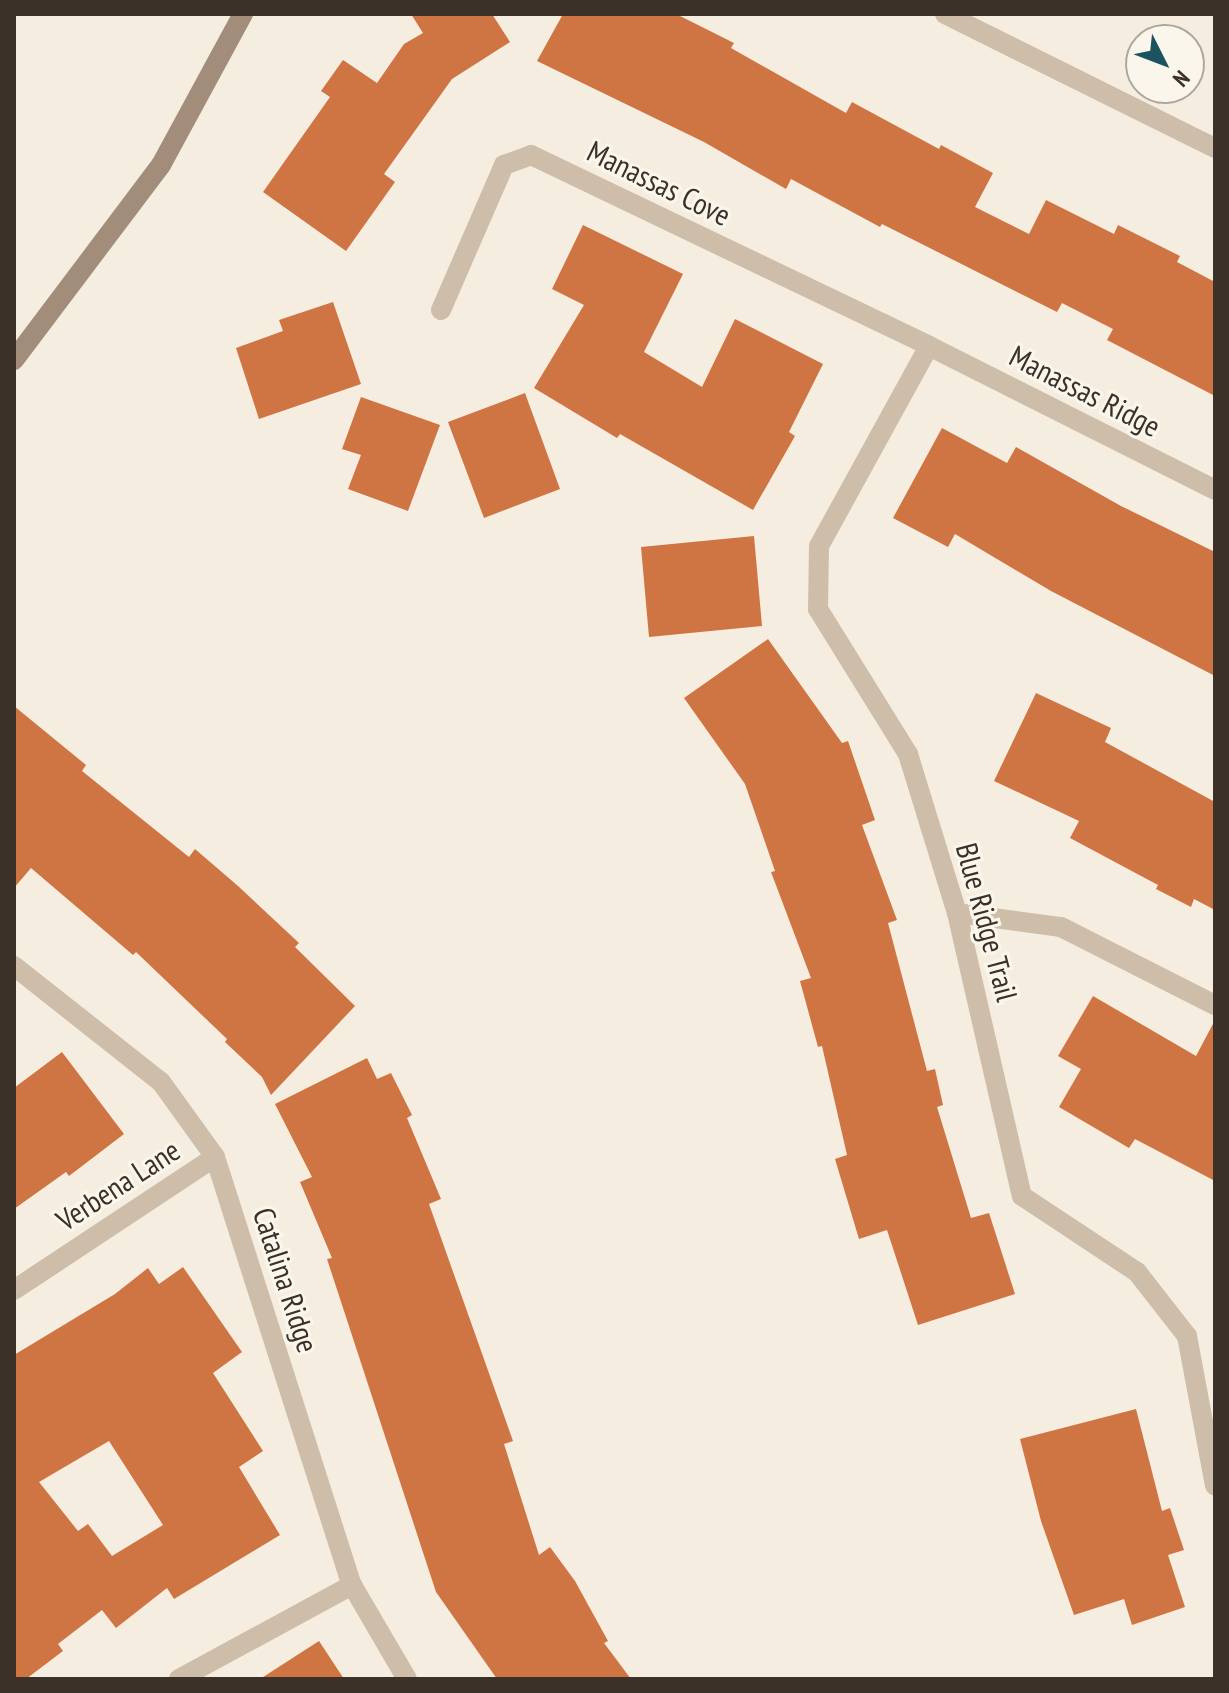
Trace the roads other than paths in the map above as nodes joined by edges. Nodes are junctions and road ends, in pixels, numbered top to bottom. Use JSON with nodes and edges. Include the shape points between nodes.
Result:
{"nodes":[{"id":1,"x":243,"y":14,"type":"edge"},
{"id":2,"x":945,"y":14,"type":"edge"},
{"id":3,"x":1215,"y":148,"type":"edge"},
{"id":4,"x":441,"y":310,"type":"dead end"},
{"id":5,"x":929,"y":346,"type":"junction"},
{"id":6,"x":14,"y":360,"type":"edge"},
{"id":7,"x":1215,"y":490,"type":"edge"},
{"id":8,"x":957,"y":913,"type":"junction"},
{"id":9,"x":14,"y":966,"type":"edge"},
{"id":10,"x":1215,"y":1005,"type":"edge"},
{"id":11,"x":215,"y":1157,"type":"junction"},
{"id":12,"x":14,"y":1290,"type":"edge"},
{"id":13,"x":1215,"y":1485,"type":"edge"},
{"id":14,"x":352,"y":1585,"type":"junction"},
{"id":15,"x":179,"y":1679,"type":"edge"},
{"id":16,"x":407,"y":1679,"type":"edge"}],
"edges":[{"from":1,"to":6,"type":"main road","via":[[161,165]]},
{"from":2,"to":3,"type":"street"},
{"from":4,"to":5,"type":"street","name":"Manassas Cove","via":[[504,165],[531,155]]},
{"from":5,"to":7,"type":"street","name":"Manassas Ridge"},
{"from":5,"to":8,"type":"street","name":"Blue Ridge Trail","via":[[819,546],[818,609],[908,754]]},
{"from":8,"to":10,"type":"street","via":[[1061,927]]},
{"from":8,"to":13,"type":"street","name":"Blue Ridge Trail","via":[[1022,1196],[1137,1272],[1187,1336]]},
{"from":9,"to":11,"type":"street","name":"Catalina Ridge","via":[[161,1082]]},
{"from":11,"to":12,"type":"street","name":"Verbena Lane"},
{"from":11,"to":14,"type":"street","name":"Catalina Ridge"},
{"from":14,"to":15,"type":"street"},
{"from":14,"to":16,"type":"street","name":"Catalina Ridge"}]}
